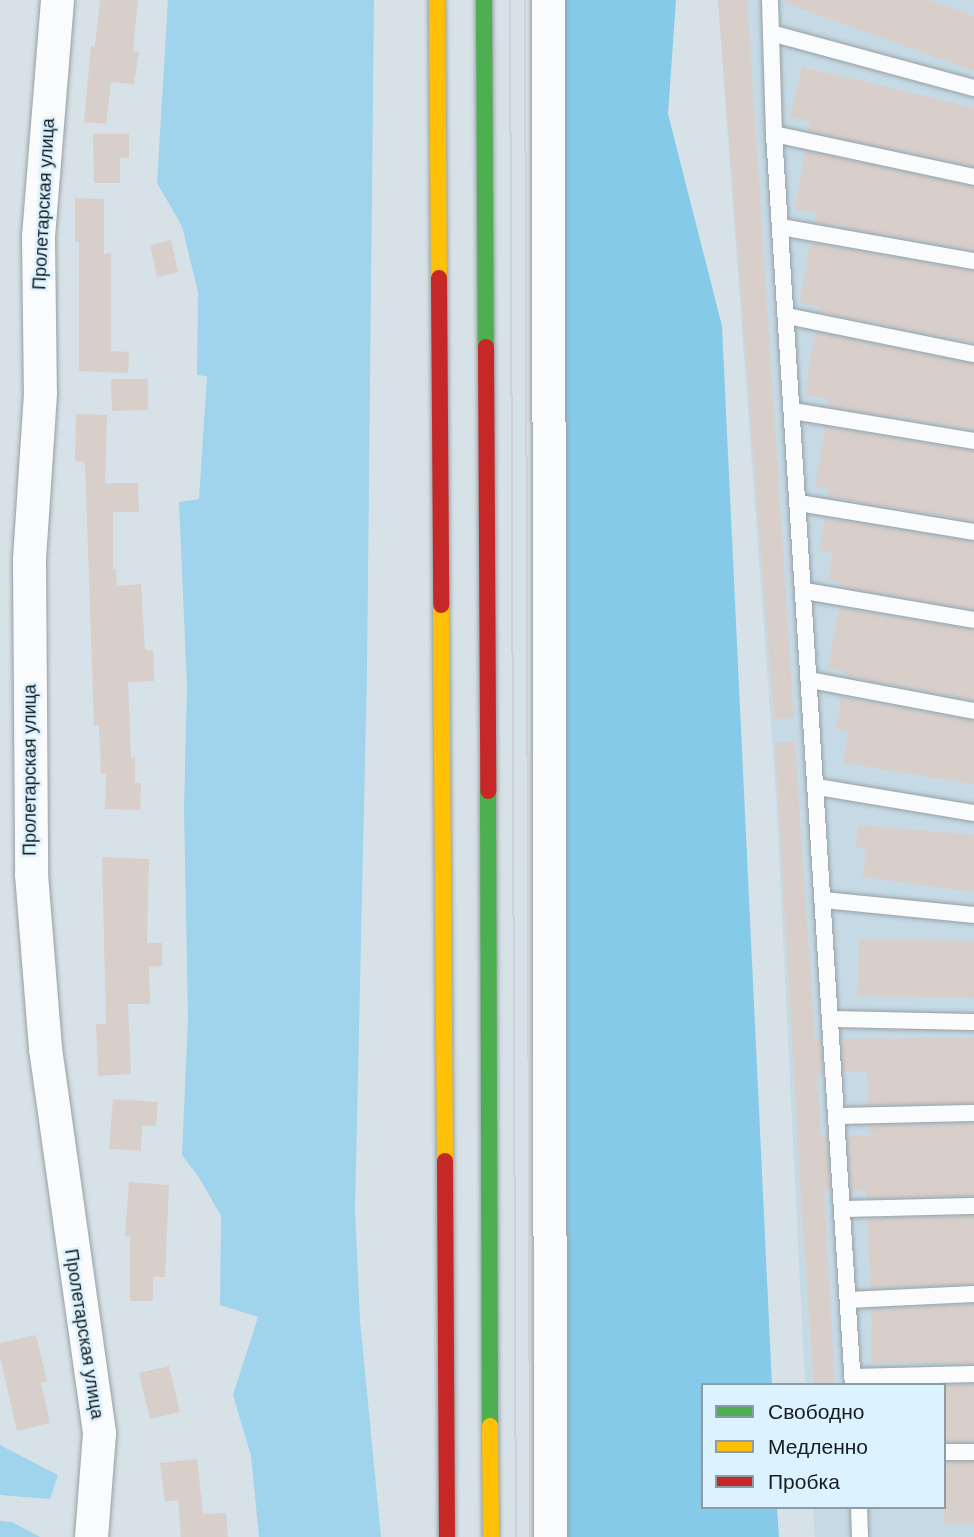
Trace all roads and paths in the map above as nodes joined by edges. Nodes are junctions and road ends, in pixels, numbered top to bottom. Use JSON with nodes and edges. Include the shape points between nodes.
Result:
{"nodes":[{"id":1,"x":57,"y":0,"type":"edge"},
{"id":2,"x":437,"y":0,"type":"edge"},
{"id":3,"x":484,"y":0,"type":"edge"},
{"id":4,"x":548,"y":0,"type":"edge"},
{"id":5,"x":770,"y":0,"type":"edge"},
{"id":6,"x":771,"y":33,"type":"junction"},
{"id":7,"x":974,"y":88,"type":"edge"},
{"id":8,"x":775,"y":134,"type":"junction"},
{"id":9,"x":974,"y":177,"type":"edge"},
{"id":10,"x":781,"y":227,"type":"junction"},
{"id":11,"x":974,"y":261,"type":"edge"},
{"id":12,"x":787,"y":316,"type":"junction"},
{"id":13,"x":974,"y":354,"type":"edge"},
{"id":14,"x":793,"y":411,"type":"junction"},
{"id":15,"x":974,"y":441,"type":"edge"},
{"id":16,"x":799,"y":503,"type":"junction"},
{"id":17,"x":974,"y":532,"type":"edge"},
{"id":18,"x":805,"y":591,"type":"junction"},
{"id":19,"x":974,"y":620,"type":"edge"},
{"id":20,"x":810,"y":680,"type":"junction"},
{"id":21,"x":974,"y":711,"type":"edge"},
{"id":22,"x":817,"y":787,"type":"junction"},
{"id":23,"x":974,"y":813,"type":"edge"},
{"id":24,"x":824,"y":900,"type":"junction"},
{"id":25,"x":974,"y":915,"type":"edge"},
{"id":26,"x":831,"y":1019,"type":"junction"},
{"id":27,"x":974,"y":1022,"type":"edge"},
{"id":28,"x":974,"y":1113,"type":"edge"},
{"id":29,"x":837,"y":1116,"type":"junction"},
{"id":30,"x":974,"y":1206,"type":"edge"},
{"id":31,"x":842,"y":1209,"type":"junction"},
{"id":32,"x":974,"y":1294,"type":"edge"},
{"id":33,"x":848,"y":1300,"type":"junction"},
{"id":34,"x":974,"y":1374,"type":"edge"},
{"id":35,"x":853,"y":1381,"type":"edge"},
{"id":36,"x":946,"y":1452,"type":"edge"},
{"id":37,"x":974,"y":1452,"type":"edge"},
{"id":38,"x":859,"y":1509,"type":"edge"},
{"id":39,"x":91,"y":1537,"type":"edge"},
{"id":40,"x":447,"y":1537,"type":"edge"},
{"id":41,"x":491,"y":1537,"type":"edge"},
{"id":42,"x":550,"y":1537,"type":"edge"},
{"id":43,"x":860,"y":1537,"type":"edge"}],
"edges":[{"from":1,"to":39,"type":"street","name":"Пролетарская улица","via":[[38,236],[40,393],[29,560],[31,874],[45,1048],[99,1433]]},
{"from":2,"to":40,"type":"main road"},
{"from":3,"to":41,"type":"main road"},
{"from":4,"to":42,"type":"street"},
{"from":5,"to":6,"type":"lane"},
{"from":6,"to":7,"type":"lane"},
{"from":6,"to":8,"type":"lane"},
{"from":8,"to":9,"type":"lane"},
{"from":8,"to":10,"type":"lane"},
{"from":10,"to":11,"type":"lane"},
{"from":10,"to":12,"type":"lane"},
{"from":12,"to":13,"type":"lane"},
{"from":12,"to":14,"type":"lane"},
{"from":14,"to":15,"type":"lane"},
{"from":14,"to":16,"type":"lane"},
{"from":16,"to":17,"type":"lane"},
{"from":16,"to":18,"type":"lane"},
{"from":18,"to":19,"type":"lane"},
{"from":18,"to":20,"type":"lane"},
{"from":20,"to":21,"type":"lane"},
{"from":20,"to":22,"type":"lane"},
{"from":22,"to":23,"type":"lane"},
{"from":22,"to":24,"type":"lane"},
{"from":24,"to":25,"type":"lane"},
{"from":24,"to":26,"type":"lane"},
{"from":26,"to":27,"type":"lane"},
{"from":26,"to":29,"type":"lane"},
{"from":28,"to":29,"type":"lane"},
{"from":29,"to":31,"type":"lane"},
{"from":30,"to":31,"type":"lane"},
{"from":31,"to":33,"type":"lane"},
{"from":32,"to":33,"type":"lane"},
{"from":33,"to":35,"type":"lane"},
{"from":34,"to":35,"type":"lane"},
{"from":36,"to":37,"type":"lane"},
{"from":38,"to":43,"type":"lane"}]}
